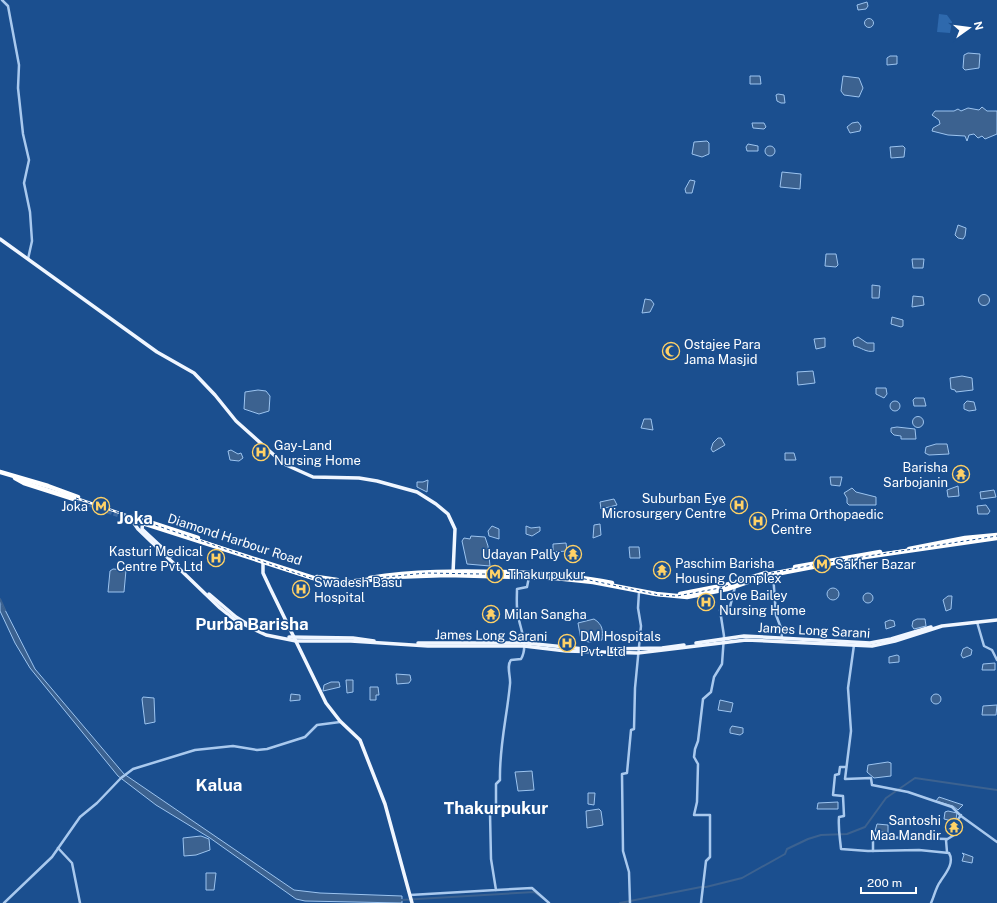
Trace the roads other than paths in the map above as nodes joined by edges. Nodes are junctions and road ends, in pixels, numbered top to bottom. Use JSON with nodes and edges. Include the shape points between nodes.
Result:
{"nodes":[{"id":1,"x":2,"y":0,"type":"edge"},
{"id":2,"x":0,"y":239,"type":"edge"},
{"id":3,"x":28,"y":259,"type":"junction"},
{"id":4,"x":0,"y":472,"type":"edge"},
{"id":5,"x":78,"y":499,"type":"tunnel mouth"},
{"id":6,"x":125,"y":516,"type":"tunnel mouth"},
{"id":7,"x":130,"y":518,"type":"junction"},
{"id":8,"x":143,"y":522,"type":"junction"},
{"id":9,"x":997,"y":535,"type":"edge"},
{"id":10,"x":997,"y":538,"type":"edge"},
{"id":11,"x":263,"y":561,"type":"junction"},
{"id":12,"x":816,"y":564,"type":"junction"},
{"id":13,"x":453,"y":573,"type":"junction"},
{"id":14,"x":774,"y":574,"type":"junction"},
{"id":15,"x":517,"y":575,"type":"junction"},
{"id":16,"x":529,"y":577,"type":"junction"},
{"id":17,"x":594,"y":580,"type":"junction"},
{"id":18,"x":735,"y":584,"type":"junction"},
{"id":19,"x":640,"y":591,"type":"junction"},
{"id":20,"x":997,"y":619,"type":"edge"},
{"id":21,"x":977,"y":622,"type":"junction"},
{"id":22,"x":782,"y":638,"type":"junction"},
{"id":23,"x":296,"y":639,"type":"junction"},
{"id":24,"x":723,"y":641,"type":"junction"},
{"id":25,"x":814,"y":642,"type":"junction"},
{"id":26,"x":524,"y":644,"type":"junction"},
{"id":27,"x":854,"y":644,"type":"junction"},
{"id":28,"x":639,"y":651,"type":"junction"},
{"id":29,"x":997,"y":660,"type":"edge"},
{"id":30,"x":341,"y":722,"type":"junction"},
{"id":31,"x":846,"y":767,"type":"junction"},
{"id":32,"x":960,"y":815,"type":"junction"},
{"id":33,"x":947,"y":840,"type":"junction"},
{"id":34,"x":997,"y":842,"type":"edge"},
{"id":35,"x":58,"y":848,"type":"junction"},
{"id":36,"x":873,"y":851,"type":"junction"},
{"id":37,"x":947,"y":852,"type":"junction"},
{"id":38,"x":496,"y":890,"type":"junction"},
{"id":39,"x":411,"y":899,"type":"edge"},
{"id":40,"x":630,"y":902,"type":"edge"},
{"id":41,"x":4,"y":903,"type":"edge"},
{"id":42,"x":80,"y":903,"type":"edge"},
{"id":43,"x":549,"y":903,"type":"edge"},
{"id":44,"x":701,"y":903,"type":"edge"},
{"id":45,"x":931,"y":903,"type":"edge"}],
"edges":[{"from":1,"to":3,"type":"street","via":[[8,9],[19,67],[18,88],[28,160],[24,183],[32,241]]},
{"from":2,"to":3,"type":"main road"},
{"from":3,"to":13,"type":"main road","via":[[157,352],[194,373],[236,421],[284,464],[313,477],[377,481],[417,492],[436,504],[448,514],[454,529]]},
{"from":4,"to":5,"type":"highway","via":[[48,486]]},
{"from":6,"to":7,"type":"highway","name":"Diamond Harbour Road"},
{"from":7,"to":8,"type":"highway","name":"Diamond Harbour Road"},
{"from":7,"to":23,"type":"main road","name":"Diamond Harbour Road","via":[[138,529],[235,620],[270,636]]},
{"from":8,"to":11,"type":"highway","name":"Diamond Harbour Road"},
{"from":8,"to":23,"type":"main road","name":"James Long Sarani","via":[[142,529],[236,617],[271,634]]},
{"from":9,"to":12,"type":"highway","name":"Diamond Harbour Road","via":[[863,554]]},
{"from":10,"to":12,"type":"highway","name":"Diamond Harbour Road"},
{"from":11,"to":13,"type":"highway","name":"Diamond Harbour Road","via":[[317,577],[344,581],[391,574]]},
{"from":11,"to":23,"type":"main road","via":[[263,573]]},
{"from":12,"to":14,"type":"highway","name":"Diamond Harbour Road"},
{"from":12,"to":18,"type":"highway","name":"Diamond Harbour Road","via":[[762,573]]},
{"from":13,"to":15,"type":"highway","name":"Diamond Harbour Road"},
{"from":14,"to":18,"type":"highway","name":"Diamond Harbour Road"},
{"from":14,"to":22,"type":"street","via":[[776,615]]},
{"from":15,"to":16,"type":"highway","name":"Diamond Harbour Road"},
{"from":15,"to":17,"type":"highway","name":"Diamond Harbour Road","via":[[552,574]]},
{"from":16,"to":17,"type":"highway","name":"Diamond Harbour Road"},
{"from":16,"to":26,"type":"street","via":[[528,587],[517,590],[517,613]]},
{"from":17,"to":18,"type":"highway","name":"Diamond Harbour Road","via":[[656,592],[682,594]]},
{"from":17,"to":19,"type":"highway","name":"Diamond Harbour Road"},
{"from":18,"to":19,"type":"highway","name":"Diamond Harbour Road","via":[[687,596]]},
{"from":18,"to":24,"type":"street","via":[[730,606],[720,610]]},
{"from":19,"to":28,"type":"street"},
{"from":20,"to":21,"type":"main road","name":"James Long Sarani"},
{"from":21,"to":27,"type":"main road","name":"James Long Sarani","via":[[938,625],[881,642]]},
{"from":21,"to":29,"type":"street","via":[[984,646],[992,650]]},
{"from":22,"to":24,"type":"main road","name":"James Long Sarani","via":[[744,636]]},
{"from":22,"to":25,"type":"main road","name":"James Long Sarani"},
{"from":23,"to":26,"type":"main road","name":"James Long Sarani","via":[[353,638],[412,643]]},
{"from":23,"to":30,"type":"main road","via":[[326,703]]},
{"from":24,"to":25,"type":"main road"},
{"from":24,"to":28,"type":"main road","name":"James Long Sarani"},
{"from":24,"to":44,"type":"street","via":[[721,668],[714,678],[710,692],[703,699],[694,757],[698,764],[694,815],[710,815],[710,857],[706,861]]},
{"from":25,"to":27,"type":"main road","name":"James Long Sarani"},
{"from":26,"to":28,"type":"main road","name":"James Long Sarani","via":[[586,650]]},
{"from":26,"to":38,"type":"street","via":[[522,657],[511,660],[509,665],[510,684],[500,748],[500,780],[496,784],[496,809],[490,813],[491,859]]},
{"from":27,"to":31,"type":"street","via":[[848,688],[851,731]]},
{"from":28,"to":40,"type":"street","via":[[634,729],[631,730],[627,773],[622,774],[621,791],[623,851],[629,872]]},
{"from":30,"to":35,"type":"street","via":[[318,726],[305,737],[272,748],[257,750],[233,746],[195,750],[138,767],[125,774],[80,817]]},
{"from":30,"to":39,"type":"main road","via":[[360,740],[371,766],[394,833]]},
{"from":31,"to":32,"type":"street","via":[[845,779],[870,778],[872,785],[898,789],[952,807]]},
{"from":31,"to":36,"type":"street","via":[[840,767],[839,774],[835,775],[833,795],[844,796],[844,816],[839,817],[838,834],[841,849]]},
{"from":32,"to":33,"type":"street","via":[[954,835]]},
{"from":32,"to":34,"type":"street"},
{"from":33,"to":36,"type":"street","via":[[876,837],[873,838]]},
{"from":33,"to":37,"type":"street"},
{"from":35,"to":41,"type":"street","via":[[46,864]]},
{"from":35,"to":42,"type":"street","via":[[72,863]]},
{"from":36,"to":37,"type":"street"},
{"from":37,"to":45,"type":"street","via":[[951,856],[949,867]]},
{"from":38,"to":39,"type":"street"},
{"from":38,"to":43,"type":"street","via":[[532,888]]}]}
